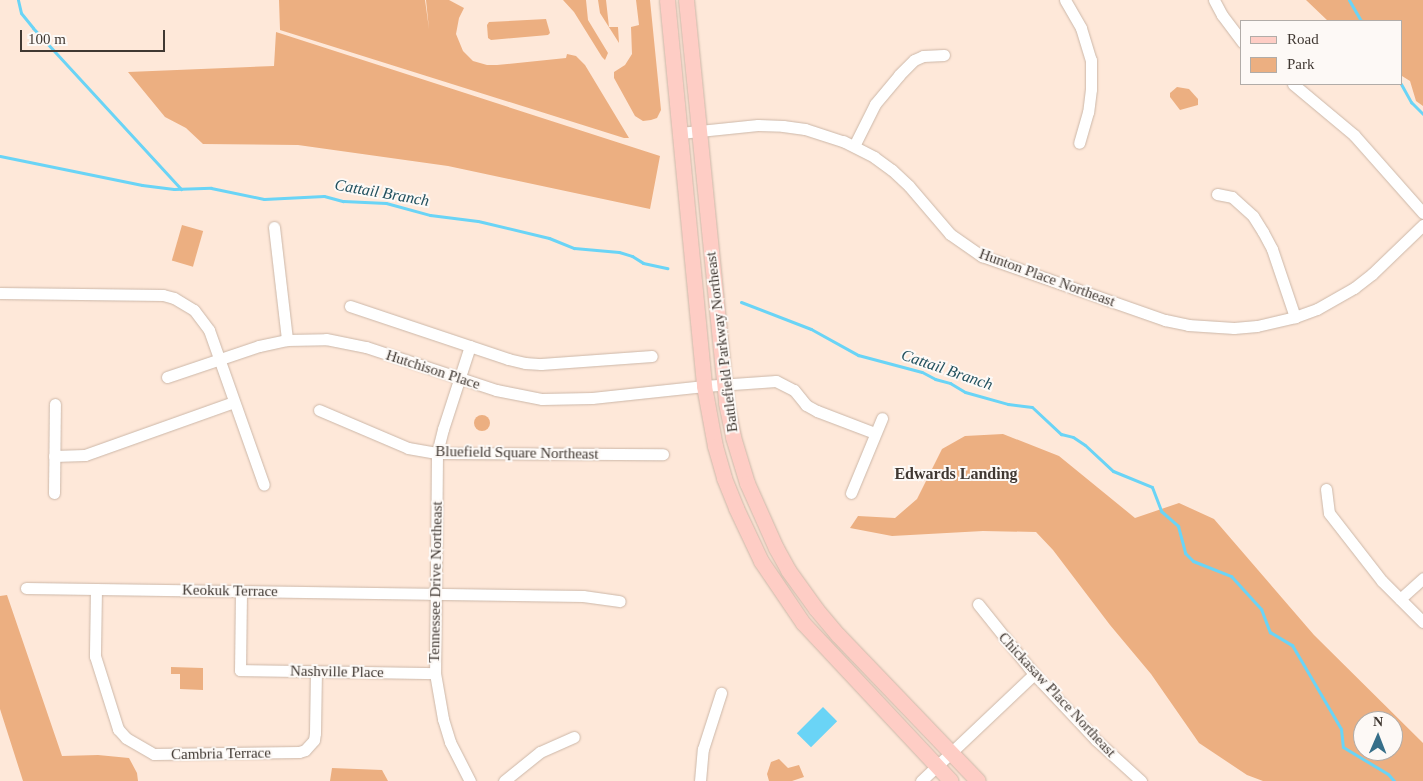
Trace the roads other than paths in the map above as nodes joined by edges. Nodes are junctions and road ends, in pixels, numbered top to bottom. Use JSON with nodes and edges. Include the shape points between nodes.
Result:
{"nodes":[{"id":1,"x":667,"y":0,"type":"edge"},
{"id":2,"x":686,"y":0,"type":"edge"},
{"id":3,"x":1065,"y":0,"type":"edge"},
{"id":4,"x":1214,"y":0,"type":"edge"},
{"id":5,"x":1240,"y":39,"type":"edge"},
{"id":6,"x":944,"y":55,"type":"dead end"},
{"id":7,"x":1294,"y":85,"type":"edge"},
{"id":8,"x":699,"y":131,"type":"junction"},
{"id":9,"x":680,"y":133,"type":"junction"},
{"id":10,"x":1079,"y":143,"type":"dead end"},
{"id":11,"x":854,"y":146,"type":"junction"},
{"id":12,"x":1217,"y":194,"type":"dead end"},
{"id":13,"x":1423,"y":214,"type":"edge"},
{"id":14,"x":1423,"y":225,"type":"edge"},
{"id":15,"x":274,"y":227,"type":"dead end"},
{"id":16,"x":0,"y":293,"type":"edge"},
{"id":17,"x":350,"y":306,"type":"dead end"},
{"id":18,"x":1295,"y":317,"type":"junction"},
{"id":19,"x":287,"y":340,"type":"junction"},
{"id":20,"x":470,"y":346,"type":"junction"},
{"id":21,"x":652,"y":356,"type":"dead end"},
{"id":22,"x":219,"y":360,"type":"junction"},
{"id":23,"x":167,"y":377,"type":"dead end"},
{"id":24,"x":460,"y":379,"type":"junction"},
{"id":25,"x":724,"y":384,"type":"junction"},
{"id":26,"x":704,"y":386,"type":"junction"},
{"id":27,"x":234,"y":402,"type":"junction"},
{"id":28,"x":55,"y":404,"type":"dead end"},
{"id":29,"x":318,"y":410,"type":"dead end"},
{"id":30,"x":882,"y":418,"type":"dead end"},
{"id":31,"x":875,"y":433,"type":"junction"},
{"id":32,"x":438,"y":453,"type":"junction"},
{"id":33,"x":663,"y":454,"type":"dead end"},
{"id":34,"x":54,"y":456,"type":"junction"},
{"id":35,"x":264,"y":485,"type":"dead end"},
{"id":36,"x":1326,"y":489,"type":"dead end"},
{"id":37,"x":54,"y":493,"type":"dead end"},
{"id":38,"x":851,"y":493,"type":"dead end"},
{"id":39,"x":1423,"y":578,"type":"edge"},
{"id":40,"x":26,"y":588,"type":"dead end"},
{"id":41,"x":96,"y":589,"type":"junction"},
{"id":42,"x":241,"y":591,"type":"junction"},
{"id":43,"x":435,"y":594,"type":"junction"},
{"id":44,"x":1400,"y":599,"type":"junction"},
{"id":45,"x":620,"y":601,"type":"dead end"},
{"id":46,"x":978,"y":604,"type":"dead end"},
{"id":47,"x":1423,"y":622,"type":"edge"},
{"id":48,"x":316,"y":671,"type":"junction"},
{"id":49,"x":434,"y":673,"type":"junction"},
{"id":50,"x":1034,"y":674,"type":"junction"},
{"id":51,"x":721,"y":693,"type":"dead end"},
{"id":52,"x":574,"y":737,"type":"dead end"},
{"id":53,"x":952,"y":753,"type":"junction"},
{"id":54,"x":938,"y":766,"type":"junction"},
{"id":55,"x":470,"y":781,"type":"edge"},
{"id":56,"x":504,"y":781,"type":"edge"},
{"id":57,"x":700,"y":781,"type":"edge"},
{"id":58,"x":921,"y":781,"type":"edge"},
{"id":59,"x":951,"y":781,"type":"edge"},
{"id":60,"x":978,"y":781,"type":"edge"},
{"id":61,"x":1141,"y":781,"type":"edge"}],
"edges":[{"from":1,"to":9,"type":"main road","name":"Battlefield Parkway Northeast"},
{"from":2,"to":8,"type":"main road","name":"Battlefield Parkway Northeast"},
{"from":3,"to":10,"type":"street","via":[[1081,28],[1091,60],[1092,90]]},
{"from":4,"to":5,"type":"street"},
{"from":6,"to":11,"type":"street","via":[[914,60],[899,75],[875,104]]},
{"from":7,"to":13,"type":"street","via":[[1354,134]]},
{"from":8,"to":9,"type":"street","name":"Hunton Place Northeast"},
{"from":8,"to":11,"type":"street","name":"Hunton Place Northeast","via":[[783,126],[826,134]]},
{"from":8,"to":25,"type":"main road","name":"Battlefield Parkway Northeast"},
{"from":9,"to":26,"type":"main road","name":"Battlefield Parkway Northeast"},
{"from":11,"to":18,"type":"street","name":"Hunton Place Northeast","via":[[892,170],[950,234],[965,246],[999,263],[1188,325],[1234,328]]},
{"from":12,"to":18,"type":"street","via":[[1232,197],[1253,216],[1272,249]]},
{"from":14,"to":18,"type":"street","name":"Hunton Place Northeast","via":[[1354,288]]},
{"from":15,"to":19,"type":"street"},
{"from":16,"to":22,"type":"street","via":[[174,298],[194,310],[203,320]]},
{"from":17,"to":20,"type":"street"},
{"from":19,"to":22,"type":"street","name":"Hutchison Place"},
{"from":19,"to":24,"type":"street","name":"Hutchison Place","via":[[347,342]]},
{"from":20,"to":21,"type":"street","via":[[508,359],[541,364]]},
{"from":20,"to":24,"type":"street","name":"Tennessee Drive Northeast"},
{"from":22,"to":23,"type":"street","name":"Hutchison Place"},
{"from":22,"to":27,"type":"street"},
{"from":24,"to":26,"type":"street","name":"Hutchison Place","via":[[520,396],[567,400]]},
{"from":24,"to":32,"type":"street","name":"Tennessee Drive Northeast"},
{"from":25,"to":26,"type":"street","name":"Hutchison Place"},
{"from":25,"to":31,"type":"street","name":"Hutchison Place","via":[[766,380],[785,384],[806,405],[817,411]]},
{"from":25,"to":53,"type":"main road","name":"Battlefield Parkway Northeast","via":[[740,463],[766,529],[788,570],[838,635]]},
{"from":26,"to":54,"type":"main road","name":"Battlefield Parkway Northeast","via":[[724,478],[746,530],[774,582],[803,623]]},
{"from":27,"to":34,"type":"street","via":[[85,455]]},
{"from":27,"to":35,"type":"street"},
{"from":28,"to":34,"type":"street"},
{"from":29,"to":32,"type":"street","name":"Bluefield Square Northeast","via":[[408,448]]},
{"from":30,"to":31,"type":"street"},
{"from":31,"to":38,"type":"street"},
{"from":32,"to":33,"type":"street","name":"Bluefield Square Northeast"},
{"from":32,"to":43,"type":"street","name":"Tennessee Drive Northeast"},
{"from":34,"to":37,"type":"street"},
{"from":36,"to":44,"type":"street","via":[[1329,513]]},
{"from":39,"to":44,"type":"street"},
{"from":40,"to":41,"type":"street","name":"Keokuk Terrace"},
{"from":41,"to":42,"type":"street","name":"Keokuk Terrace"},
{"from":41,"to":48,"type":"street","name":"Cambria Terrace","via":[[95,656],[118,729],[126,738],[154,754],[305,750],[314,740],[315,733]]},
{"from":42,"to":43,"type":"street","name":"Keokuk Terrace"},
{"from":42,"to":48,"type":"street","name":"Nashville Place","via":[[240,670]]},
{"from":43,"to":45,"type":"street","name":"Keokuk Terrace","via":[[583,596]]},
{"from":43,"to":49,"type":"street","name":"Tennessee Drive Northeast"},
{"from":44,"to":47,"type":"street"},
{"from":46,"to":50,"type":"street","name":"Chickasaw Place Northeast"},
{"from":48,"to":49,"type":"street","name":"Nashville Place"},
{"from":49,"to":55,"type":"street","name":"Tennessee Drive Northeast","via":[[450,742]]},
{"from":50,"to":53,"type":"street"},
{"from":50,"to":61,"type":"street","name":"Chickasaw Place Northeast","via":[[1096,740]]},
{"from":51,"to":57,"type":"street","via":[[703,749]]},
{"from":52,"to":56,"type":"street","via":[[540,752]]},
{"from":53,"to":54,"type":"street"},
{"from":53,"to":60,"type":"main road","name":"Battlefield Parkway Northeast"},
{"from":54,"to":58,"type":"street"},
{"from":54,"to":59,"type":"main road","name":"Battlefield Parkway Northeast"}]}
